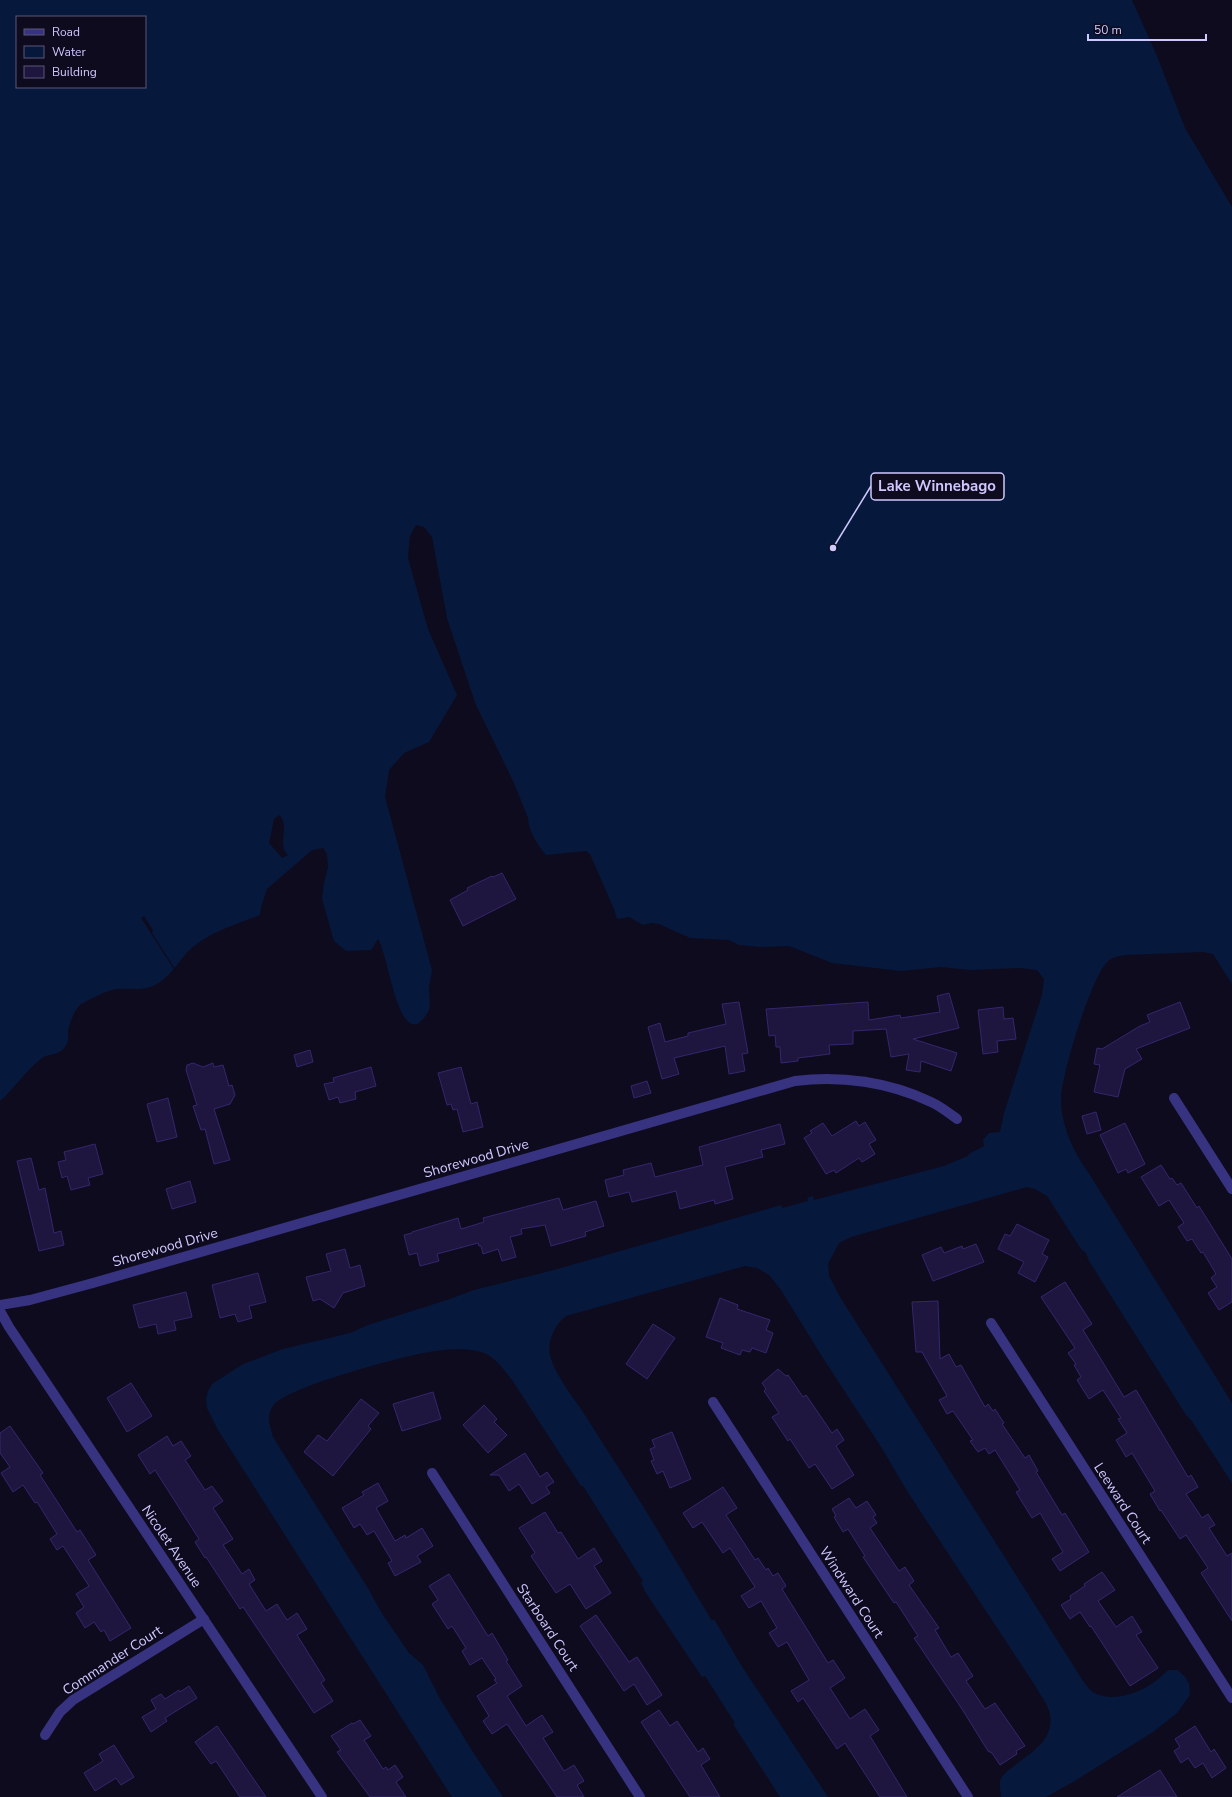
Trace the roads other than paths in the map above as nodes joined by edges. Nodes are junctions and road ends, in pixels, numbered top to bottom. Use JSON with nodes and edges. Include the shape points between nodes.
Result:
{"nodes":[{"id":1,"x":1174,"y":1098,"type":"dead end"},
{"id":2,"x":957,"y":1119,"type":"dead end"},
{"id":3,"x":1232,"y":1189,"type":"edge"},
{"id":4,"x":0,"y":1305,"type":"edge"},
{"id":5,"x":0,"y":1311,"type":"edge"},
{"id":6,"x":991,"y":1323,"type":"dead end"},
{"id":7,"x":713,"y":1402,"type":"dead end"},
{"id":8,"x":432,"y":1473,"type":"dead end"},
{"id":9,"x":204,"y":1619,"type":"junction"},
{"id":10,"x":1232,"y":1698,"type":"edge"},
{"id":11,"x":45,"y":1735,"type":"dead end"},
{"id":12,"x":322,"y":1797,"type":"edge"},
{"id":13,"x":640,"y":1797,"type":"edge"},
{"id":14,"x":968,"y":1797,"type":"edge"}],
"edges":[{"from":1,"to":3,"type":"street"},
{"from":2,"to":4,"type":"street","name":"Shorewood Drive","via":[[932,1103],[905,1091],[866,1082],[830,1078],[795,1081],[93,1283],[30,1300]]},
{"from":5,"to":9,"type":"street","name":"Nicolet Avenue"},
{"from":6,"to":10,"type":"street","name":"Leeward Court"},
{"from":7,"to":14,"type":"street","name":"Windward Court"},
{"from":8,"to":13,"type":"street","name":"Starboard Court"},
{"from":9,"to":11,"type":"street","name":"Commander Court","via":[[73,1700],[60,1712]]},
{"from":9,"to":12,"type":"street","name":"Nicolet Avenue"}]}
